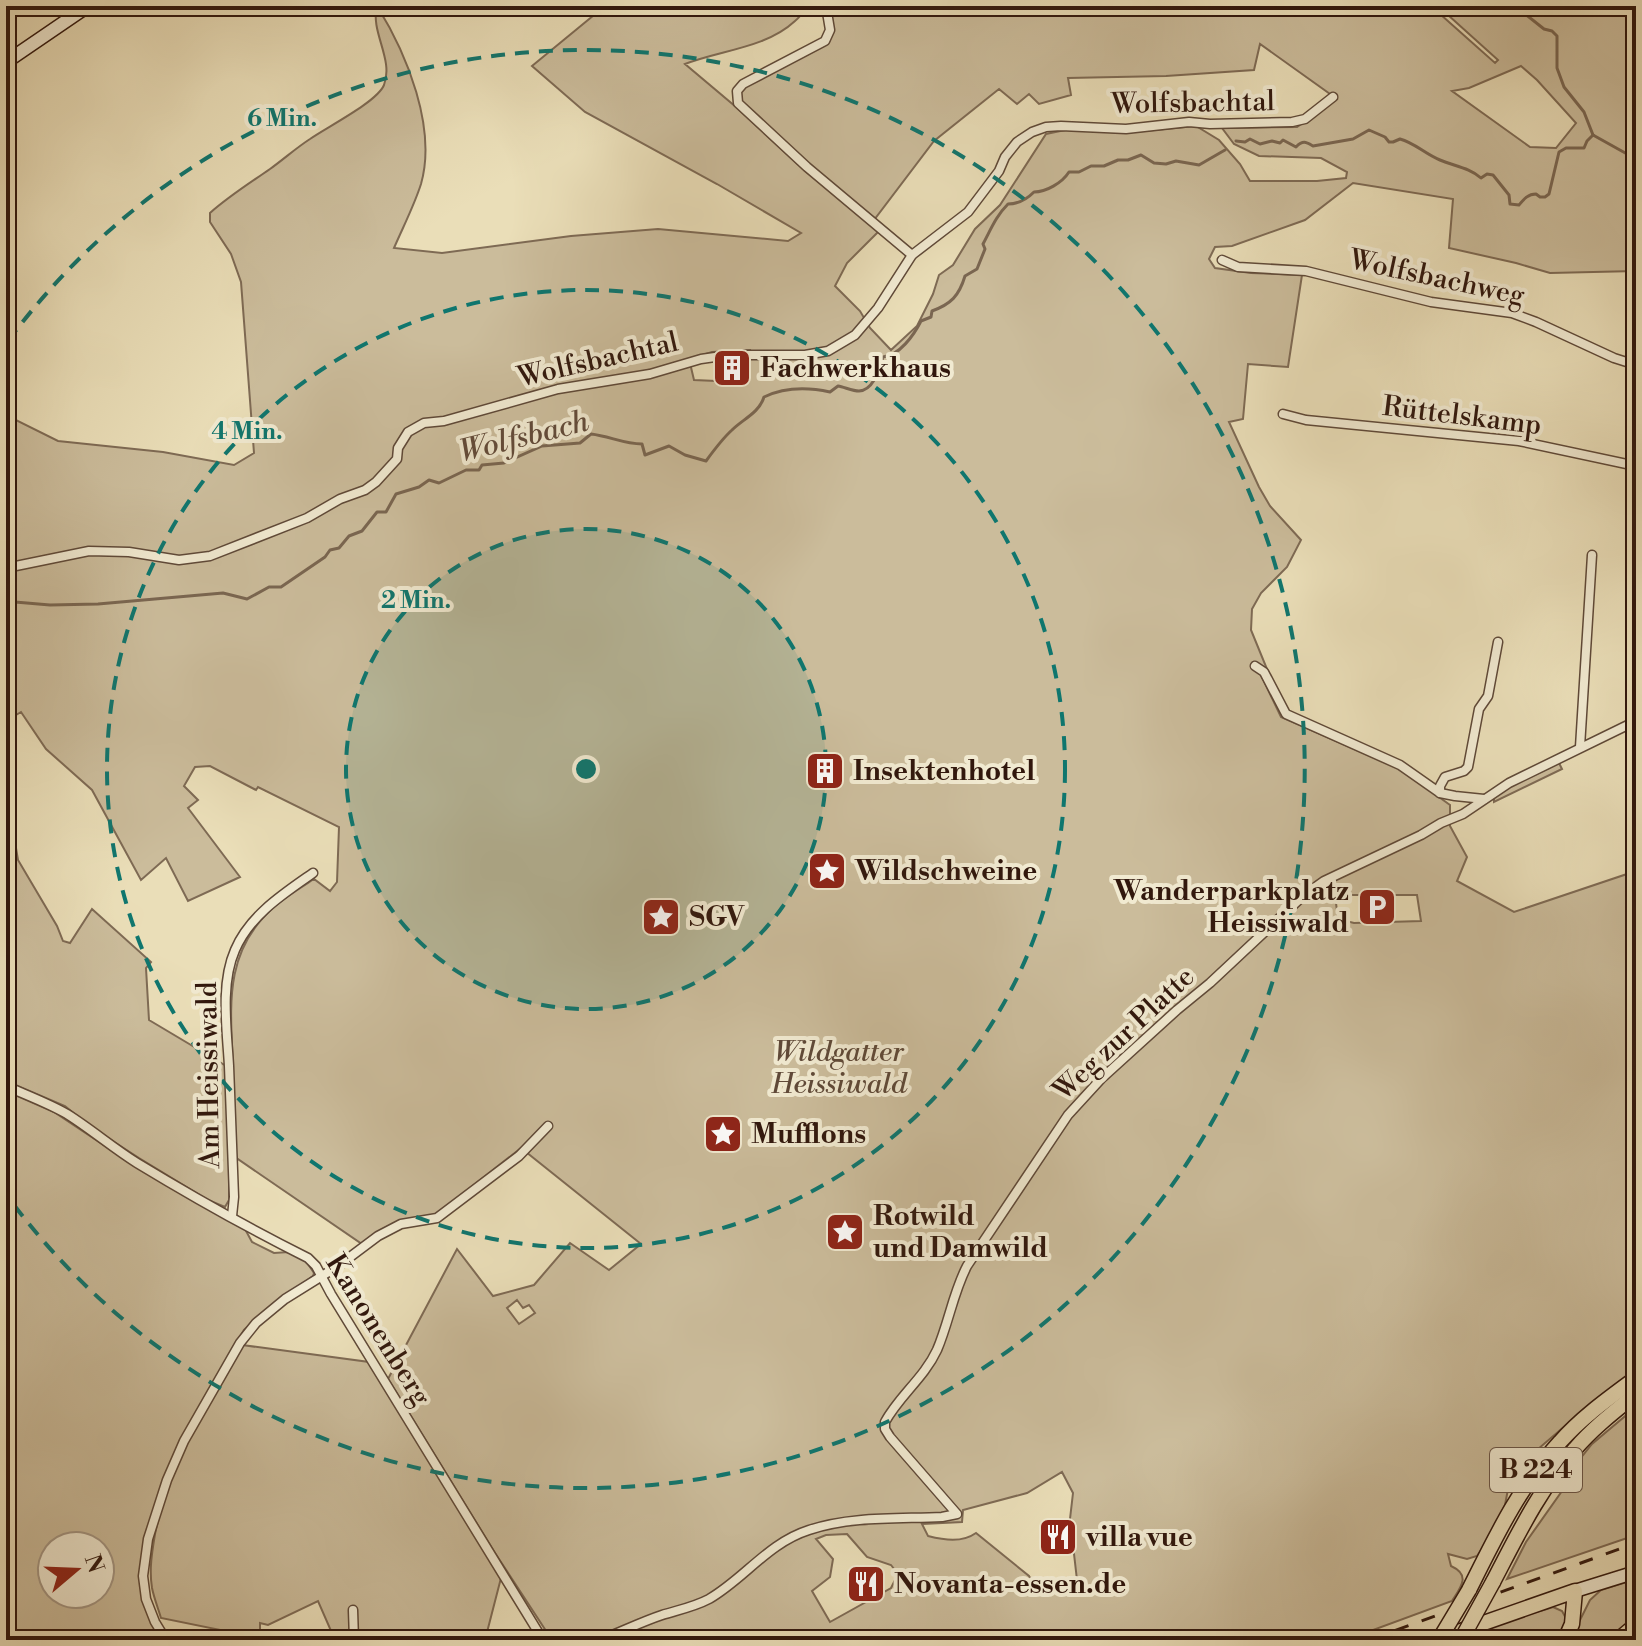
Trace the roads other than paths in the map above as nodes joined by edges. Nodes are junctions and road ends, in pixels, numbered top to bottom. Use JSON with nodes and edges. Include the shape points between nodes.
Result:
{"nodes":[{"id":1,"x":88,"y":6,"type":"edge"},
{"id":2,"x":826,"y":6,"type":"edge"},
{"id":3,"x":6,"y":62,"type":"edge"},
{"id":4,"x":1333,"y":97,"type":"dead end"},
{"id":5,"x":912,"y":255,"type":"junction"},
{"id":6,"x":1222,"y":260,"type":"dead end"},
{"id":7,"x":1636,"y":365,"type":"edge"},
{"id":8,"x":1283,"y":414,"type":"dead end"},
{"id":9,"x":1636,"y":466,"type":"edge"},
{"id":10,"x":1592,"y":555,"type":"dead end"},
{"id":11,"x":6,"y":568,"type":"edge"},
{"id":12,"x":1498,"y":642,"type":"dead end"},
{"id":13,"x":1255,"y":666,"type":"dead end"},
{"id":14,"x":1636,"y":721,"type":"edge"},
{"id":15,"x":1580,"y":747,"type":"junction"},
{"id":16,"x":1440,"y":793,"type":"junction"},
{"id":17,"x":1484,"y":799,"type":"junction"},
{"id":18,"x":313,"y":873,"type":"dead end"},
{"id":19,"x":6,"y":1086,"type":"edge"},
{"id":20,"x":548,"y":1126,"type":"dead end"},
{"id":21,"x":232,"y":1216,"type":"junction"},
{"id":22,"x":322,"y":1275,"type":"junction"},
{"id":23,"x":1636,"y":1378,"type":"edge"},
{"id":24,"x":1636,"y":1394,"type":"edge"},
{"id":25,"x":1636,"y":1572,"type":"edge"},
{"id":26,"x":1575,"y":1591,"type":"junction"},
{"id":27,"x":353,"y":1610,"type":"dead end"},
{"id":28,"x":1636,"y":1625,"type":"edge"},
{"id":29,"x":166,"y":1640,"type":"edge"},
{"id":30,"x":354,"y":1640,"type":"edge"},
{"id":31,"x":543,"y":1640,"type":"edge"},
{"id":32,"x":600,"y":1640,"type":"edge"},
{"id":33,"x":1437,"y":1640,"type":"edge"},
{"id":34,"x":1461,"y":1640,"type":"edge"},
{"id":35,"x":1565,"y":1640,"type":"edge"},
{"id":36,"x":1618,"y":1640,"type":"edge"}],
"edges":[{"from":1,"to":3,"type":"main road"},
{"from":2,"to":5,"type":"street","via":[[830,30],[825,41],[743,84],[737,91],[738,103]]},
{"from":4,"to":5,"type":"street","name":"Wolfsbachtal","via":[[1305,119],[1292,122],[1189,122],[1126,129],[1061,126],[1032,132],[1017,142],[968,212]]},
{"from":5,"to":11,"type":"street","name":"Wolfsbachtal","via":[[855,335],[828,351],[701,359],[424,423],[408,432],[397,459],[365,490],[210,556],[179,560],[89,551]]},
{"from":6,"to":7,"type":"street","name":"Wolfsbachweg","via":[[1238,267],[1306,271],[1431,302],[1512,313]]},
{"from":8,"to":9,"type":"street","name":"Rüttelskamp","via":[[1519,441]]},
{"from":10,"to":15,"type":"street"},
{"from":12,"to":16,"type":"street","via":[[1468,767],[1445,777]]},
{"from":13,"to":16,"type":"street","via":[[1264,672],[1286,714],[1400,765]]},
{"from":14,"to":15,"type":"street","name":"Weg zur Platte"},
{"from":15,"to":17,"type":"street","name":"Weg zur Platte"},
{"from":16,"to":17,"type":"street"},
{"from":17,"to":32,"type":"street","name":"Weg zur Platte","via":[[1303,896],[1068,1115],[967,1266],[937,1350],[885,1422],[890,1437],[957,1514],[829,1525],[802,1533],[709,1599]]},
{"from":18,"to":21,"type":"street","name":"Am Heissiwald","via":[[267,906],[245,932],[228,973]]},
{"from":19,"to":21,"type":"street","name":"Kanonenberg","via":[[69,1116]]},
{"from":20,"to":22,"type":"street","via":[[519,1156],[437,1218],[401,1224]]},
{"from":21,"to":22,"type":"street","name":"Kanonenberg","via":[[308,1258]]},
{"from":22,"to":29,"type":"street","via":[[256,1323],[240,1343],[175,1459],[148,1539],[143,1576],[149,1610]]},
{"from":22,"to":31,"type":"street","name":"Kanonenberg"},
{"from":23,"to":33,"type":"main road","number":"B 224","bridge":true,"via":[[1583,1419],[1540,1464]]},
{"from":24,"to":34,"type":"main road","number":"B 224","bridge":true,"via":[[1574,1450],[1539,1499]]},
{"from":25,"to":26,"type":"main road"},
{"from":26,"to":33,"type":"main road"},
{"from":26,"to":35,"type":"main road"},
{"from":27,"to":30,"type":"street"},
{"from":28,"to":36,"type":"main road"}]}
